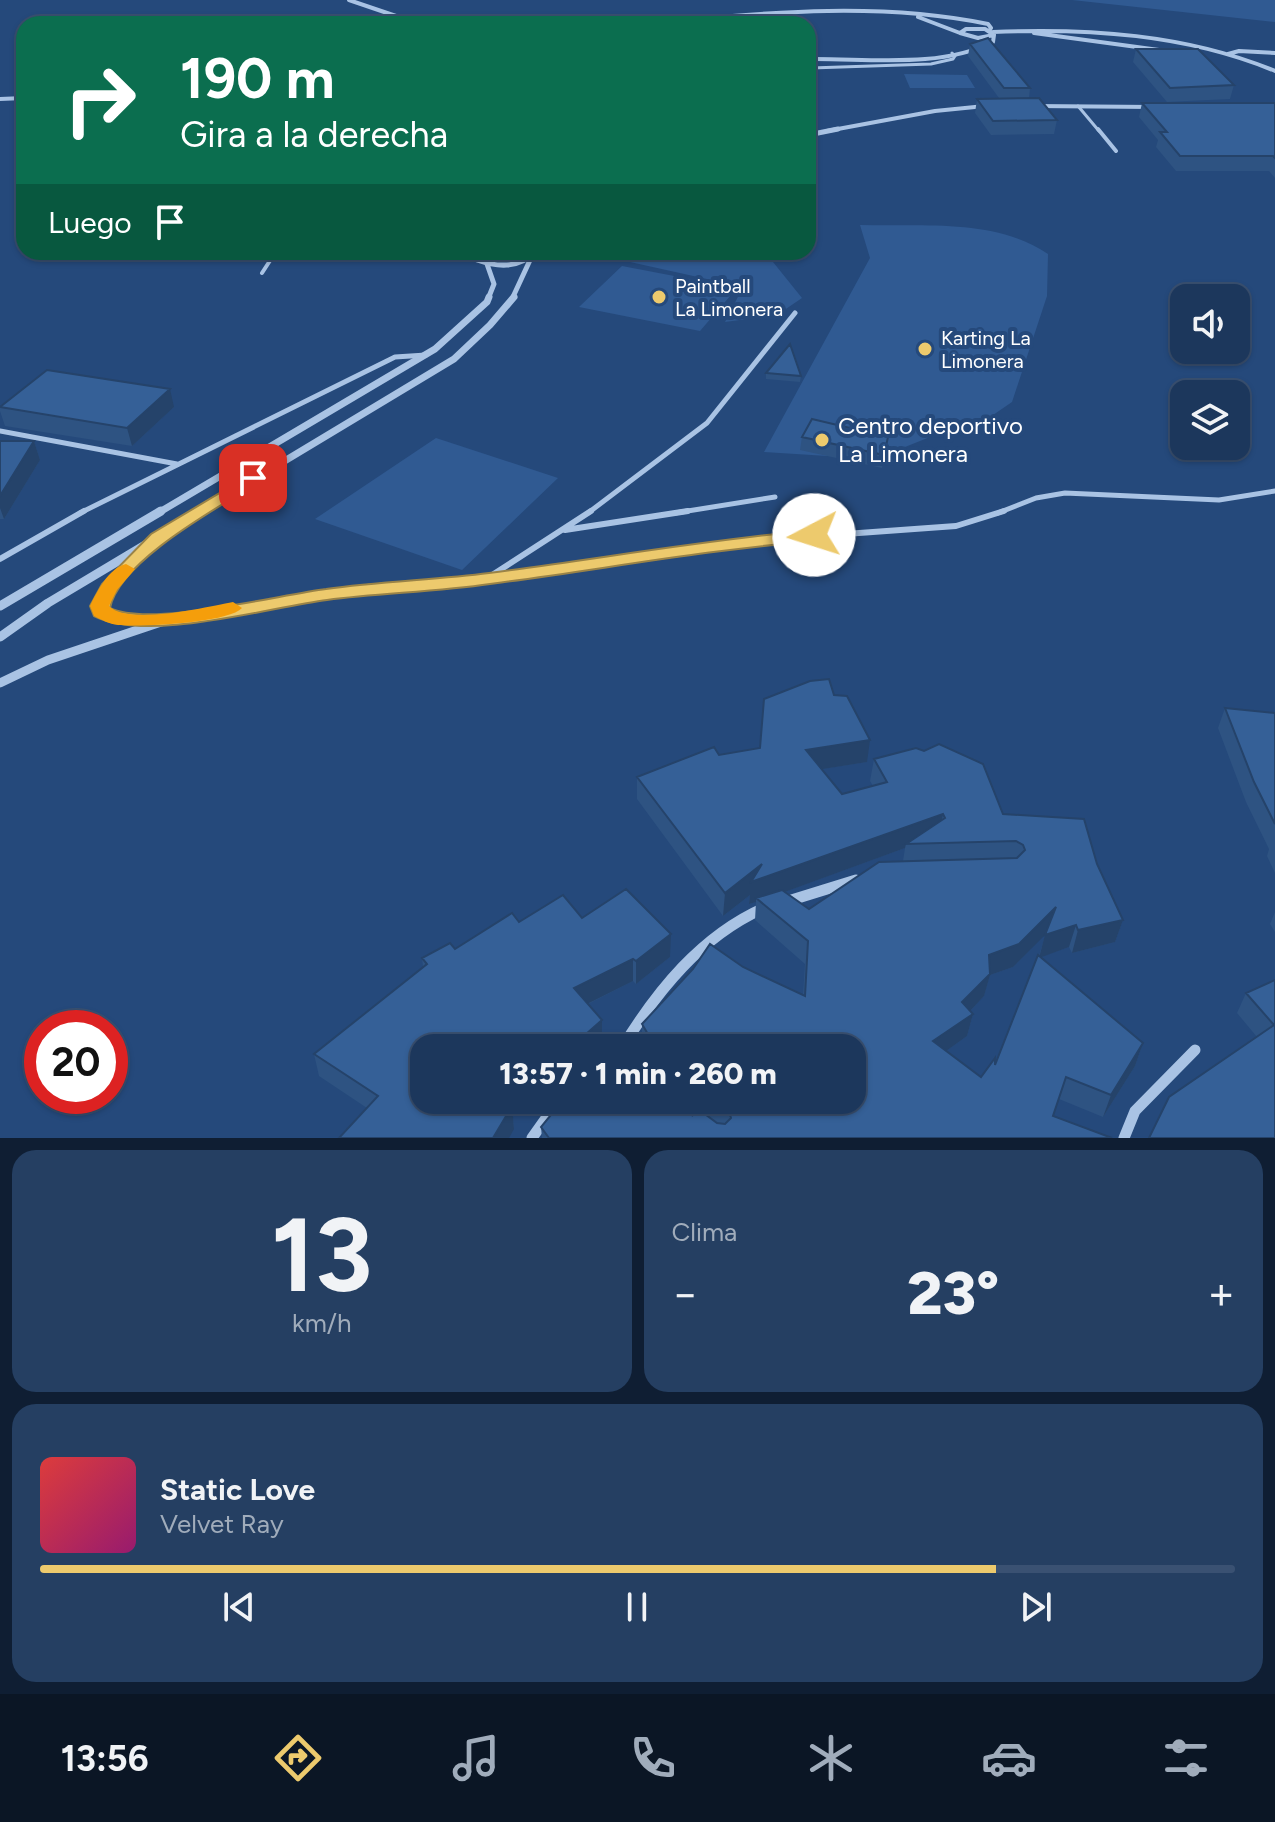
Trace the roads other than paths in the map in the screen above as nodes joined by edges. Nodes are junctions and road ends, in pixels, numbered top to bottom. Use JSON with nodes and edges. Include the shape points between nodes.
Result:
{"nodes":[{"id":1,"x":349,"y":0,"type":"edge"},
{"id":2,"x":914,"y":15,"type":"junction"},
{"id":3,"x":396,"y":16,"type":"edge"},
{"id":4,"x":731,"y":16,"type":"edge"},
{"id":5,"x":1027,"y":31,"type":"junction"},
{"id":6,"x":960,"y":33,"type":"junction"},
{"id":7,"x":992,"y":33,"type":"junction"},
{"id":8,"x":967,"y":37,"type":"junction"},
{"id":9,"x":1165,"y":50,"type":"edge"},
{"id":10,"x":954,"y":53,"type":"junction"},
{"id":11,"x":1188,"y":53,"type":"edge"},
{"id":12,"x":1275,"y":53,"type":"edge"},
{"id":13,"x":1226,"y":55,"type":"junction"},
{"id":14,"x":816,"y":59,"type":"edge"},
{"id":15,"x":816,"y":68,"type":"edge"},
{"id":16,"x":1275,"y":71,"type":"edge"},
{"id":17,"x":1000,"y":106,"type":"edge"},
{"id":18,"x":1031,"y":106,"type":"edge"},
{"id":19,"x":1078,"y":106,"type":"junction"},
{"id":20,"x":1160,"y":109,"type":"edge"},
{"id":21,"x":816,"y":134,"type":"edge"},
{"id":22,"x":1116,"y":151,"type":"dead end"},
{"id":23,"x":270,"y":260,"type":"edge"},
{"id":24,"x":477,"y":260,"type":"edge"},
{"id":25,"x":524,"y":260,"type":"edge"},
{"id":26,"x":531,"y":260,"type":"edge"},
{"id":27,"x":487,"y":264,"type":"junction"},
{"id":28,"x":262,"y":273,"type":"dead end"},
{"id":29,"x":795,"y":313,"type":"dead end"},
{"id":30,"x":426,"y":355,"type":"junction"},
{"id":31,"x":0,"y":431,"type":"edge"},
{"id":32,"x":177,"y":464,"type":"junction"},
{"id":33,"x":1275,"y":491,"type":"edge"},
{"id":34,"x":775,"y":497,"type":"dead end"},
{"id":35,"x":562,"y":530,"type":"junction"},
{"id":36,"x":157,"y":538,"type":"junction"},
{"id":37,"x":0,"y":559,"type":"edge"},
{"id":38,"x":486,"y":579,"type":"junction"},
{"id":39,"x":0,"y":594,"type":"edge"},
{"id":40,"x":12,"y":599,"type":"junction"},
{"id":41,"x":0,"y":606,"type":"edge"},
{"id":42,"x":170,"y":619,"type":"junction"},
{"id":43,"x":0,"y":637,"type":"edge"},
{"id":44,"x":0,"y":683,"type":"edge"},
{"id":45,"x":869,"y":876,"type":"edge"},
{"id":46,"x":630,"y":1034,"type":"edge"},
{"id":47,"x":1195,"y":1050,"type":"dead end"},
{"id":48,"x":549,"y":1114,"type":"edge"},
{"id":49,"x":532,"y":1138,"type":"edge"},
{"id":50,"x":1124,"y":1138,"type":"edge"}],
"edges":[{"from":1,"to":3,"type":"street"},
{"from":2,"to":4,"type":"street","via":[[815,9]]},
{"from":2,"to":6,"type":"street"},
{"from":2,"to":7,"type":"street","via":[[966,18],[988,24]]},
{"from":5,"to":7,"type":"street"},
{"from":5,"to":9,"type":"street"},
{"from":5,"to":13,"type":"street","via":[[1179,43]]},
{"from":6,"to":7,"type":"street"},
{"from":6,"to":8,"type":"street"},
{"from":7,"to":8,"type":"street"},
{"from":7,"to":10,"type":"street","via":[[988,46]]},
{"from":8,"to":10,"type":"street"},
{"from":10,"to":14,"type":"street"},
{"from":10,"to":15,"type":"lane","via":[[953,59],[931,64]]},
{"from":11,"to":13,"type":"street"},
{"from":12,"to":13,"type":"street"},
{"from":13,"to":16,"type":"street"},
{"from":17,"to":21,"type":"street","via":[[949,109]]},
{"from":18,"to":19,"type":"street"},
{"from":19,"to":20,"type":"street"},
{"from":19,"to":22,"type":"lane"},
{"from":23,"to":28,"type":"lane"},
{"from":24,"to":27,"type":"street"},
{"from":25,"to":27,"type":"street"},
{"from":26,"to":36,"type":"street","via":[[515,299],[454,359]]},
{"from":27,"to":30,"type":"street","via":[[494,284],[487,302]]},
{"from":29,"to":35,"type":"lane","via":[[707,423]]},
{"from":30,"to":32,"type":"lane","via":[[395,357]]},
{"from":30,"to":40,"type":"street"},
{"from":31,"to":32,"type":"lane"},
{"from":32,"to":37,"type":"lane"},
{"from":33,"to":38,"type":"lane","via":[[1219,500],[1065,493],[956,526],[747,541]]},
{"from":34,"to":35,"type":"lane"},
{"from":35,"to":38,"type":"lane"},
{"from":36,"to":42,"type":"street","via":[[109,588],[100,606],[116,619]]},
{"from":36,"to":43,"type":"street"},
{"from":38,"to":42,"type":"lane","via":[[328,594]]},
{"from":39,"to":40,"type":"lane"},
{"from":40,"to":41,"type":"street"},
{"from":42,"to":44,"type":"street","via":[[48,660]]},
{"from":45,"to":46,"type":"street","via":[[747,914],[697,953]]},
{"from":47,"to":50,"type":"street","via":[[1135,1111]]},
{"from":48,"to":49,"type":"street"}]}
